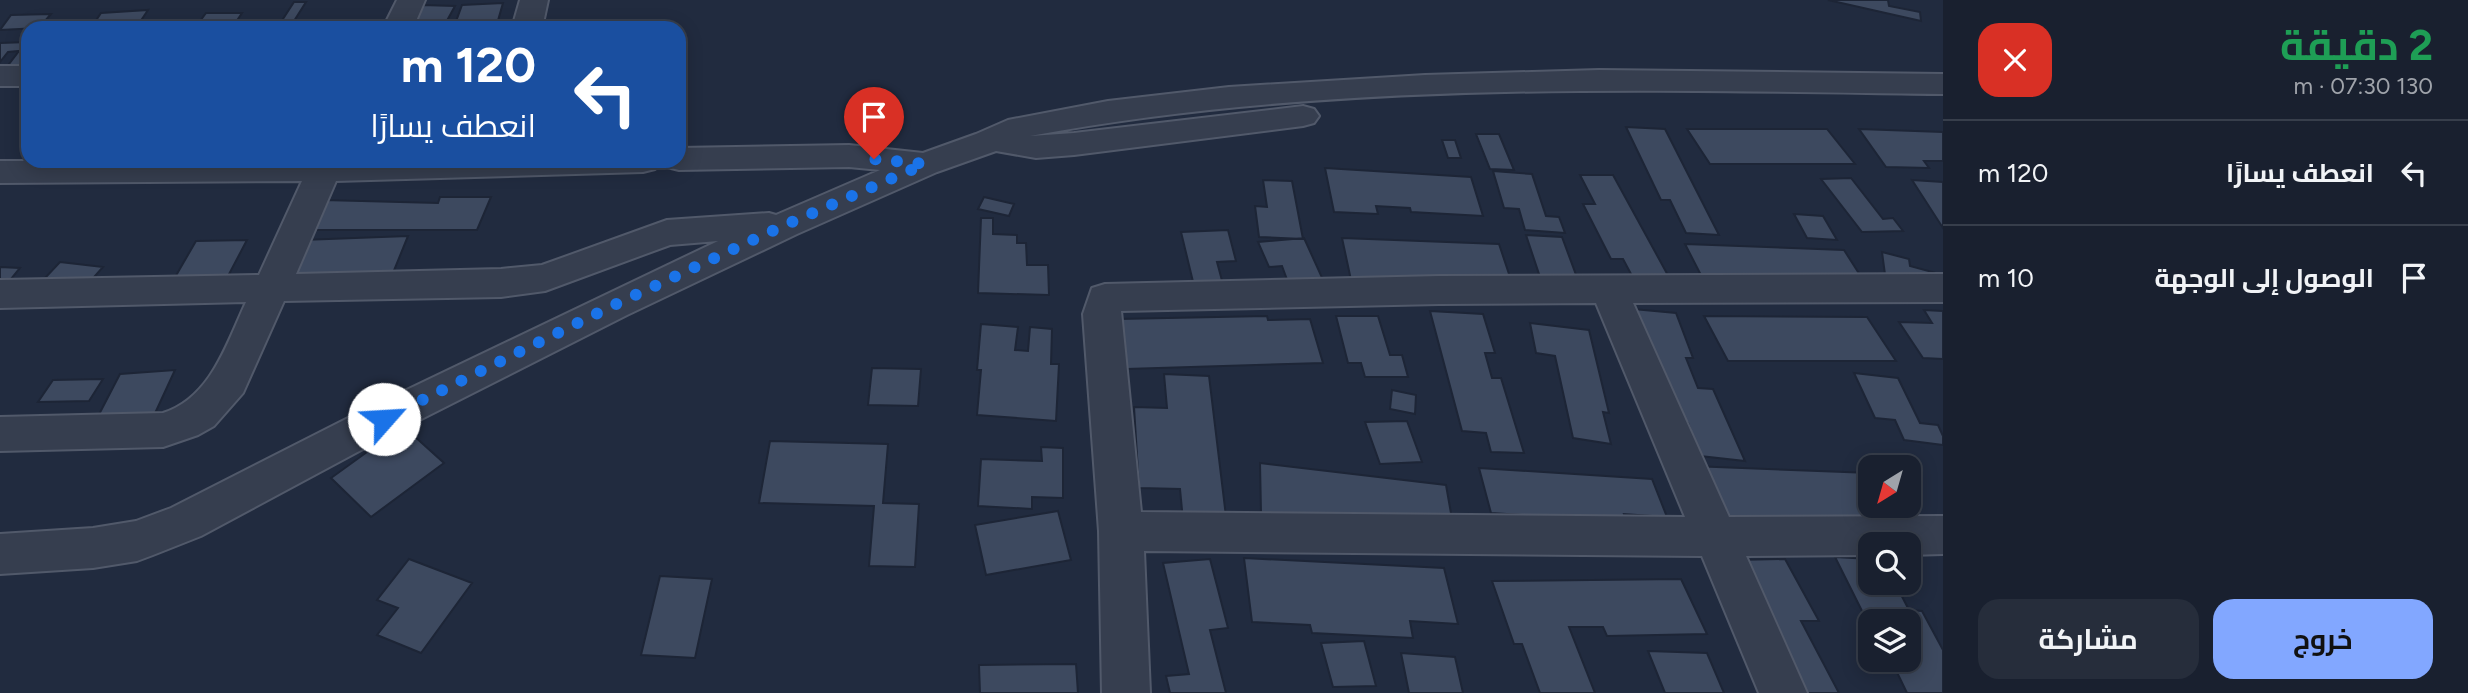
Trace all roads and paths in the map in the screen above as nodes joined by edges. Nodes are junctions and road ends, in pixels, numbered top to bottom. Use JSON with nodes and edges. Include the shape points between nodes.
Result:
{"nodes":[{"id":1,"x":411,"y":0,"type":"edge"},
{"id":2,"x":534,"y":0,"type":"edge"},
{"id":3,"x":401,"y":21,"type":"edge"},
{"id":4,"x":529,"y":21,"type":"edge"},
{"id":5,"x":0,"y":76,"type":"edge"},
{"id":6,"x":21,"y":76,"type":"edge"},
{"id":7,"x":1943,"y":84,"type":"edge"},
{"id":8,"x":1836,"y":93,"type":"junction"},
{"id":9,"x":1943,"y":105,"type":"edge"},
{"id":10,"x":686,"y":159,"type":"edge"},
{"id":11,"x":925,"y":164,"type":"junction"},
{"id":12,"x":186,"y":168,"type":"edge"},
{"id":13,"x":324,"y":168,"type":"edge"},
{"id":14,"x":0,"y":172,"type":"edge"},
{"id":15,"x":785,"y":225,"type":"junction"},
{"id":16,"x":272,"y":288,"type":"junction"},
{"id":17,"x":1943,"y":288,"type":"edge"},
{"id":18,"x":1609,"y":291,"type":"junction"},
{"id":19,"x":0,"y":294,"type":"edge"},
{"id":20,"x":0,"y":434,"type":"edge"},
{"id":21,"x":1121,"y":531,"type":"junction"},
{"id":22,"x":1943,"y":535,"type":"edge"},
{"id":23,"x":1714,"y":537,"type":"junction"},
{"id":24,"x":0,"y":554,"type":"edge"},
{"id":25,"x":1126,"y":693,"type":"edge"},
{"id":26,"x":1783,"y":693,"type":"edge"}],
"edges":[{"from":1,"to":3,"type":"street"},
{"from":2,"to":4,"type":"street"},
{"from":5,"to":6,"type":"street"},
{"from":7,"to":8,"type":"street"},
{"from":8,"to":9,"type":"street"},
{"from":8,"to":11,"type":"street","via":[[1597,92],[1533,104],[1301,116],[1074,144],[1035,147],[988,142]]},
{"from":10,"to":11,"type":"street","via":[[849,156]]},
{"from":11,"to":15,"type":"street"},
{"from":12,"to":14,"type":"street"},
{"from":13,"to":16,"type":"street"},
{"from":15,"to":16,"type":"street","via":[[667,233],[545,278]]},
{"from":15,"to":24,"type":"street","via":[[614,305],[186,522],[137,541]]},
{"from":16,"to":19,"type":"street"},
{"from":16,"to":20,"type":"street","via":[[229,382],[212,404],[184,423],[163,430]]},
{"from":17,"to":18,"type":"street"},
{"from":18,"to":21,"type":"street","via":[[1105,298],[1102,314]]},
{"from":18,"to":23,"type":"street"},
{"from":21,"to":23,"type":"street"},
{"from":21,"to":25,"type":"street"},
{"from":22,"to":23,"type":"street"},
{"from":23,"to":26,"type":"street"}]}
